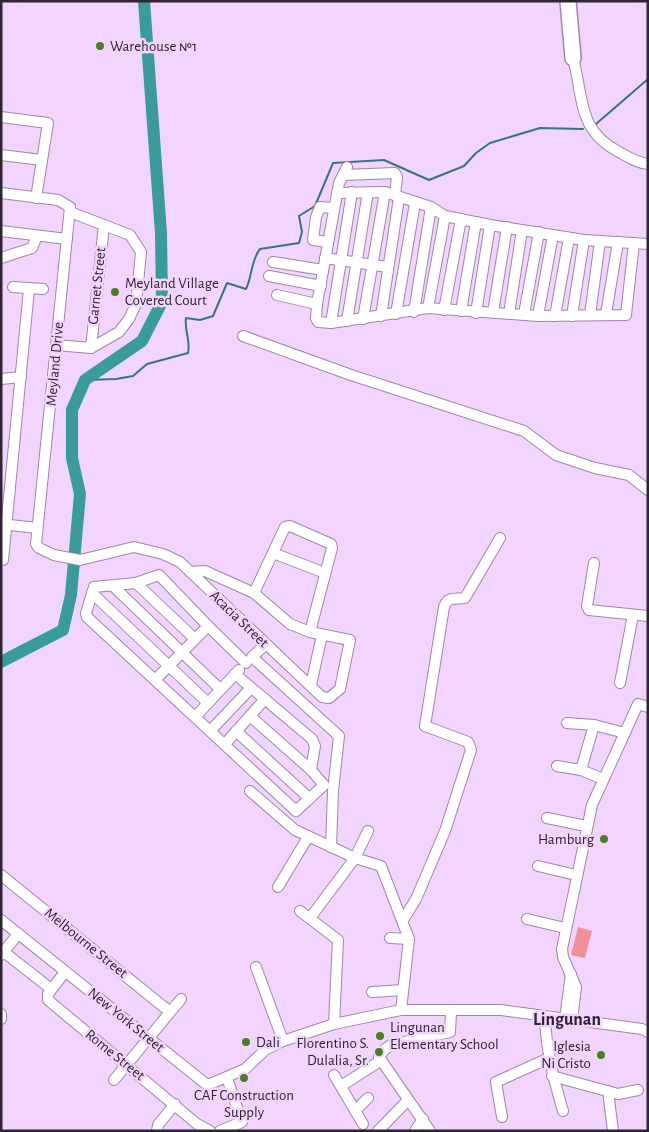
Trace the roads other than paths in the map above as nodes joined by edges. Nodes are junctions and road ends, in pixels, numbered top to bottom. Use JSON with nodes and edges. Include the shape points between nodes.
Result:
{"nodes":[{"id":1,"x":568,"y":1,"type":"edge"},
{"id":2,"x":573,"y":1,"type":"edge"},
{"id":3,"x":574,"y":58,"type":"junction"},
{"id":4,"x":1,"y":117,"type":"edge"},
{"id":5,"x":1,"y":155,"type":"edge"},
{"id":6,"x":42,"y":160,"type":"junction"},
{"id":7,"x":648,"y":164,"type":"edge"},
{"id":8,"x":352,"y":192,"type":"junction"},
{"id":9,"x":368,"y":192,"type":"junction"},
{"id":10,"x":1,"y":193,"type":"edge"},
{"id":11,"x":337,"y":193,"type":"junction"},
{"id":12,"x":393,"y":195,"type":"junction"},
{"id":13,"x":36,"y":198,"type":"junction"},
{"id":14,"x":415,"y":203,"type":"junction"},
{"id":15,"x":431,"y":207,"type":"junction"},
{"id":16,"x":334,"y":208,"type":"junction"},
{"id":17,"x":70,"y":212,"type":"junction"},
{"id":18,"x":445,"y":216,"type":"junction"},
{"id":19,"x":460,"y":218,"type":"junction"},
{"id":20,"x":476,"y":222,"type":"junction"},
{"id":21,"x":104,"y":225,"type":"junction"},
{"id":22,"x":490,"y":225,"type":"junction"},
{"id":23,"x":507,"y":227,"type":"junction"},
{"id":24,"x":522,"y":230,"type":"junction"},
{"id":25,"x":1,"y":231,"type":"edge"},
{"id":26,"x":539,"y":232,"type":"junction"},
{"id":27,"x":553,"y":235,"type":"junction"},
{"id":28,"x":37,"y":236,"type":"junction"},
{"id":29,"x":569,"y":238,"type":"junction"},
{"id":30,"x":67,"y":239,"type":"junction"},
{"id":31,"x":584,"y":240,"type":"junction"},
{"id":32,"x":600,"y":241,"type":"junction"},
{"id":33,"x":328,"y":242,"type":"junction"},
{"id":34,"x":618,"y":242,"type":"junction"},
{"id":35,"x":634,"y":243,"type":"junction"},
{"id":36,"x":648,"y":244,"type":"edge"},
{"id":37,"x":1,"y":258,"type":"edge"},
{"id":38,"x":325,"y":258,"type":"junction"},
{"id":39,"x":342,"y":261,"type":"junction"},
{"id":40,"x":273,"y":262,"type":"dead end"},
{"id":41,"x":357,"y":263,"type":"junction"},
{"id":42,"x":372,"y":266,"type":"junction"},
{"id":43,"x":388,"y":267,"type":"junction"},
{"id":44,"x":323,"y":270,"type":"junction"},
{"id":45,"x":269,"y":276,"type":"dead end"},
{"id":46,"x":320,"y":286,"type":"junction"},
{"id":47,"x":13,"y":287,"type":"dead end"},
{"id":48,"x":29,"y":289,"type":"junction"},
{"id":49,"x":43,"y":289,"type":"dead end"},
{"id":50,"x":277,"y":295,"type":"dead end"},
{"id":51,"x":317,"y":304,"type":"junction"},
{"id":52,"x":428,"y":308,"type":"junction"},
{"id":53,"x":444,"y":310,"type":"junction"},
{"id":54,"x":461,"y":311,"type":"junction"},
{"id":55,"x":414,"y":312,"type":"junction"},
{"id":56,"x":493,"y":312,"type":"junction"},
{"id":57,"x":476,"y":313,"type":"junction"},
{"id":58,"x":396,"y":314,"type":"junction"},
{"id":59,"x":509,"y":314,"type":"junction"},
{"id":60,"x":524,"y":314,"type":"junction"},
{"id":61,"x":606,"y":314,"type":"junction"},
{"id":62,"x":590,"y":315,"type":"junction"},
{"id":63,"x":381,"y":316,"type":"junction"},
{"id":64,"x":538,"y":316,"type":"junction"},
{"id":65,"x":555,"y":316,"type":"junction"},
{"id":66,"x":572,"y":316,"type":"junction"},
{"id":67,"x":363,"y":319,"type":"junction"},
{"id":68,"x":347,"y":321,"type":"junction"},
{"id":69,"x":331,"y":323,"type":"junction"},
{"id":70,"x":243,"y":336,"type":"dead end"},
{"id":71,"x":56,"y":345,"type":"junction"},
{"id":72,"x":90,"y":348,"type":"junction"},
{"id":73,"x":21,"y":377,"type":"junction"},
{"id":74,"x":1,"y":380,"type":"edge"},
{"id":75,"x":648,"y":490,"type":"edge"},
{"id":76,"x":3,"y":524,"type":"edge"},
{"id":77,"x":37,"y":528,"type":"junction"},
{"id":78,"x":500,"y":538,"type":"dead end"},
{"id":79,"x":273,"y":553,"type":"junction"},
{"id":80,"x":3,"y":560,"type":"dead end"},
{"id":81,"x":80,"y":560,"type":"joint"},
{"id":82,"x":594,"y":563,"type":"dead end"},
{"id":83,"x":190,"y":572,"type":"junction"},
{"id":84,"x":325,"y":573,"type":"junction"},
{"id":85,"x":136,"y":583,"type":"junction"},
{"id":86,"x":113,"y":586,"type":"junction"},
{"id":87,"x":92,"y":593,"type":"junction"},
{"id":88,"x":254,"y":593,"type":"junction"},
{"id":89,"x":633,"y":615,"type":"junction"},
{"id":90,"x":648,"y":616,"type":"edge"},
{"id":91,"x":208,"y":626,"type":"junction"},
{"id":92,"x":310,"y":632,"type":"junction"},
{"id":93,"x":322,"y":635,"type":"junction"},
{"id":94,"x":195,"y":639,"type":"junction"},
{"id":95,"x":265,"y":645,"type":"junction"},
{"id":96,"x":182,"y":652,"type":"junction"},
{"id":97,"x":249,"y":660,"type":"junction"},
{"id":98,"x":169,"y":666,"type":"junction"},
{"id":99,"x":235,"y":674,"type":"junction"},
{"id":100,"x":156,"y":680,"type":"junction"},
{"id":101,"x":620,"y":682,"type":"dead end"},
{"id":102,"x":311,"y":685,"type":"junction"},
{"id":103,"x":220,"y":688,"type":"junction"},
{"id":104,"x":251,"y":688,"type":"junction"},
{"id":105,"x":265,"y":699,"type":"junction"},
{"id":106,"x":208,"y":702,"type":"junction"},
{"id":107,"x":648,"y":707,"type":"edge"},
{"id":108,"x":250,"y":716,"type":"junction"},
{"id":109,"x":195,"y":717,"type":"junction"},
{"id":110,"x":567,"y":723,"type":"dead end"},
{"id":111,"x":594,"y":725,"type":"junction"},
{"id":112,"x":210,"y":731,"type":"junction"},
{"id":113,"x":236,"y":731,"type":"junction"},
{"id":114,"x":625,"y":733,"type":"junction"},
{"id":115,"x":225,"y":744,"type":"junction"},
{"id":116,"x":557,"y":766,"type":"dead end"},
{"id":117,"x":311,"y":770,"type":"junction"},
{"id":118,"x":581,"y":770,"type":"junction"},
{"id":119,"x":603,"y":779,"type":"junction"},
{"id":120,"x":324,"y":785,"type":"junction"},
{"id":121,"x":250,"y":791,"type":"dead end"},
{"id":122,"x":333,"y":791,"type":"junction"},
{"id":123,"x":309,"y":798,"type":"junction"},
{"id":124,"x":547,"y":818,"type":"dead end"},
{"id":125,"x":586,"y":826,"type":"junction"},
{"id":126,"x":368,"y":830,"type":"dead end"},
{"id":127,"x":308,"y":837,"type":"junction"},
{"id":128,"x":331,"y":847,"type":"junction"},
{"id":129,"x":355,"y":858,"type":"junction"},
{"id":130,"x":538,"y":866,"type":"dead end"},
{"id":131,"x":1,"y":874,"type":"edge"},
{"id":132,"x":576,"y":875,"type":"junction"},
{"id":133,"x":278,"y":887,"type":"dead end"},
{"id":134,"x":300,"y":911,"type":"dead end"},
{"id":135,"x":314,"y":914,"type":"dead end"},
{"id":136,"x":527,"y":919,"type":"dead end"},
{"id":137,"x":1,"y":920,"type":"edge"},
{"id":138,"x":404,"y":920,"type":"junction"},
{"id":139,"x":565,"y":928,"type":"junction"},
{"id":140,"x":18,"y":934,"type":"junction"},
{"id":141,"x":390,"y":938,"type":"dead end"},
{"id":142,"x":409,"y":939,"type":"junction"},
{"id":143,"x":3,"y":953,"type":"edge"},
{"id":144,"x":256,"y":967,"type":"dead end"},
{"id":145,"x":66,"y":972,"type":"junction"},
{"id":146,"x":51,"y":989,"type":"junction"},
{"id":147,"x":404,"y":990,"type":"junction"},
{"id":148,"x":372,"y":992,"type":"dead end"},
{"id":149,"x":181,"y":999,"type":"dead end"},
{"id":150,"x":401,"y":1010,"type":"junction"},
{"id":151,"x":170,"y":1012,"type":"junction"},
{"id":152,"x":451,"y":1012,"type":"junction"},
{"id":153,"x":1,"y":1014,"type":"edge"},
{"id":154,"x":545,"y":1017,"type":"junction"},
{"id":155,"x":1,"y":1019,"type":"edge"},
{"id":156,"x":568,"y":1020,"type":"junction"},
{"id":157,"x":334,"y":1024,"type":"junction"},
{"id":158,"x":648,"y":1032,"type":"edge"},
{"id":159,"x":150,"y":1039,"type":"junction"},
{"id":160,"x":283,"y":1041,"type":"junction"},
{"id":161,"x":549,"y":1058,"type":"junction"},
{"id":162,"x":380,"y":1061,"type":"junction"},
{"id":163,"x":126,"y":1066,"type":"junction"},
{"id":164,"x":334,"y":1075,"type":"dead end"},
{"id":165,"x":552,"y":1076,"type":"junction"},
{"id":166,"x":227,"y":1078,"type":"junction"},
{"id":167,"x":114,"y":1080,"type":"dead end"},
{"id":168,"x":341,"y":1086,"type":"junction"},
{"id":169,"x":638,"y":1090,"type":"dead end"},
{"id":170,"x":608,"y":1091,"type":"junction"},
{"id":171,"x":368,"y":1098,"type":"dead end"},
{"id":172,"x":408,"y":1100,"type":"junction"},
{"id":173,"x":175,"y":1104,"type":"junction"},
{"id":174,"x":355,"y":1111,"type":"junction"},
{"id":175,"x":563,"y":1111,"type":"dead end"},
{"id":176,"x":502,"y":1117,"type":"dead end"},
{"id":177,"x":423,"y":1119,"type":"junction"},
{"id":178,"x":363,"y":1124,"type":"dead end"},
{"id":179,"x":195,"y":1127,"type":"edge"},
{"id":180,"x":156,"y":1131,"type":"edge"},
{"id":181,"x":210,"y":1131,"type":"edge"},
{"id":182,"x":220,"y":1131,"type":"edge"},
{"id":183,"x":378,"y":1131,"type":"edge"},
{"id":184,"x":415,"y":1131,"type":"edge"},
{"id":185,"x":430,"y":1131,"type":"edge"},
{"id":186,"x":613,"y":1131,"type":"edge"}],
"edges":[{"from":1,"to":3,"type":"highway"},
{"from":2,"to":3,"type":"highway","via":[[576,20]]},
{"from":3,"to":7,"type":"street","via":[[585,116],[592,132],[603,144]]},
{"from":4,"to":6,"type":"street","via":[[48,123]]},
{"from":5,"to":6,"type":"street"},
{"from":6,"to":13,"type":"street"},
{"from":8,"to":9,"type":"street"},
{"from":8,"to":11,"type":"street"},
{"from":8,"to":39,"type":"street"},
{"from":9,"to":12,"type":"street"},
{"from":9,"to":41,"type":"street"},
{"from":10,"to":13,"type":"street"},
{"from":11,"to":12,"type":"street","via":[[345,171],[394,174],[397,177]]},
{"from":11,"to":16,"type":"street"},
{"from":12,"to":14,"type":"street"},
{"from":12,"to":42,"type":"street"},
{"from":12,"to":43,"type":"street"},
{"from":13,"to":17,"type":"street","via":[[64,202],[69,205]]},
{"from":14,"to":15,"type":"street"},
{"from":14,"to":58,"type":"street"},
{"from":15,"to":18,"type":"street"},
{"from":15,"to":55,"type":"street"},
{"from":16,"to":33,"type":"street"},
{"from":16,"to":33,"type":"street","via":[[320,207],[313,230],[313,240]]},
{"from":17,"to":21,"type":"street"},
{"from":17,"to":30,"type":"street","name":"Meyland Drive"},
{"from":18,"to":19,"type":"street"},
{"from":18,"to":52,"type":"street"},
{"from":19,"to":20,"type":"street"},
{"from":19,"to":53,"type":"street"},
{"from":20,"to":22,"type":"street"},
{"from":20,"to":54,"type":"street"},
{"from":21,"to":72,"type":"street","name":"Garnet Street"},
{"from":21,"to":72,"type":"street","via":[[130,235],[140,252],[136,304],[119,332]]},
{"from":22,"to":23,"type":"street"},
{"from":22,"to":57,"type":"street"},
{"from":23,"to":24,"type":"street"},
{"from":23,"to":56,"type":"street"},
{"from":24,"to":26,"type":"street"},
{"from":24,"to":59,"type":"street"},
{"from":25,"to":28,"type":"street"},
{"from":26,"to":27,"type":"street"},
{"from":26,"to":60,"type":"street"},
{"from":27,"to":29,"type":"street"},
{"from":27,"to":64,"type":"street"},
{"from":28,"to":30,"type":"street"},
{"from":28,"to":37,"type":"street","via":[[32,248]]},
{"from":29,"to":31,"type":"street"},
{"from":29,"to":65,"type":"street"},
{"from":30,"to":71,"type":"street","name":"Meyland Drive"},
{"from":31,"to":32,"type":"street"},
{"from":31,"to":66,"type":"street"},
{"from":32,"to":34,"type":"street"},
{"from":32,"to":62,"type":"street"},
{"from":33,"to":38,"type":"street"},
{"from":34,"to":35,"type":"street"},
{"from":34,"to":61,"type":"street"},
{"from":35,"to":36,"type":"street"},
{"from":35,"to":61,"type":"street","via":[[626,315]]},
{"from":38,"to":39,"type":"street"},
{"from":38,"to":44,"type":"street"},
{"from":39,"to":41,"type":"street"},
{"from":39,"to":69,"type":"street"},
{"from":40,"to":44,"type":"street"},
{"from":41,"to":42,"type":"street"},
{"from":41,"to":68,"type":"street"},
{"from":42,"to":43,"type":"street"},
{"from":42,"to":67,"type":"street"},
{"from":43,"to":63,"type":"street"},
{"from":44,"to":46,"type":"street"},
{"from":45,"to":46,"type":"street"},
{"from":46,"to":51,"type":"street"},
{"from":47,"to":48,"type":"street"},
{"from":48,"to":49,"type":"street"},
{"from":48,"to":73,"type":"street"},
{"from":50,"to":51,"type":"street"},
{"from":51,"to":69,"type":"street","via":[[318,322]]},
{"from":52,"to":53,"type":"street"},
{"from":52,"to":55,"type":"street"},
{"from":53,"to":54,"type":"street"},
{"from":54,"to":57,"type":"street"},
{"from":55,"to":58,"type":"street"},
{"from":56,"to":57,"type":"street"},
{"from":56,"to":59,"type":"street"},
{"from":58,"to":63,"type":"street"},
{"from":59,"to":60,"type":"street"},
{"from":60,"to":64,"type":"street"},
{"from":61,"to":62,"type":"street"},
{"from":62,"to":66,"type":"street"},
{"from":63,"to":67,"type":"street"},
{"from":64,"to":65,"type":"street"},
{"from":65,"to":66,"type":"street"},
{"from":67,"to":68,"type":"street"},
{"from":68,"to":69,"type":"street"},
{"from":70,"to":75,"type":"street","via":[[524,431],[556,455],[629,475]]},
{"from":71,"to":72,"type":"street"},
{"from":71,"to":77,"type":"street","name":"Meyland Drive"},
{"from":73,"to":74,"type":"street"},
{"from":73,"to":76,"type":"street"},
{"from":76,"to":77,"type":"street"},
{"from":76,"to":80,"type":"street"},
{"from":77,"to":81,"type":"street","name":"Meyland Drive","via":[[36,544],[39,548]]},
{"from":78,"to":138,"type":"street","via":[[465,598],[449,600],[444,607],[425,726],[468,742],[471,750],[445,830]]},
{"from":79,"to":84,"type":"street"},
{"from":79,"to":84,"type":"street","via":[[285,527],[290,526],[331,544]]},
{"from":79,"to":88,"type":"street"},
{"from":81,"to":83,"type":"street","name":"Acacia Street","via":[[144,548],[180,562]]},
{"from":82,"to":89,"type":"street","via":[[588,610]]},
{"from":83,"to":88,"type":"street","via":[[205,571]]},
{"from":83,"to":95,"type":"street","name":"Acacia Street"},
{"from":84,"to":92,"type":"street"},
{"from":85,"to":86,"type":"street"},
{"from":85,"to":91,"type":"street","via":[[160,576]]},
{"from":85,"to":94,"type":"street"},
{"from":86,"to":87,"type":"street","via":[[94,587]]},
{"from":86,"to":96,"type":"street"},
{"from":87,"to":98,"type":"street"},
{"from":87,"to":100,"type":"street","via":[[86,617]]},
{"from":88,"to":92,"type":"street","via":[[287,623]]},
{"from":89,"to":90,"type":"street"},
{"from":89,"to":101,"type":"street"},
{"from":91,"to":94,"type":"street"},
{"from":91,"to":97,"type":"street"},
{"from":92,"to":93,"type":"street"},
{"from":93,"to":102,"type":"street"},
{"from":93,"to":102,"type":"street","name":"Acacia Street","via":[[350,640],[340,689],[326,698]]},
{"from":94,"to":96,"type":"street"},
{"from":95,"to":97,"type":"street"},
{"from":95,"to":102,"type":"street","name":"Acacia Street"},
{"from":96,"to":98,"type":"street"},
{"from":96,"to":103,"type":"street"},
{"from":97,"to":99,"type":"street"},
{"from":97,"to":122,"type":"street","via":[[338,732],[340,740]]},
{"from":98,"to":100,"type":"street"},
{"from":98,"to":106,"type":"street"},
{"from":99,"to":103,"type":"street"},
{"from":99,"to":104,"type":"street"},
{"from":100,"to":109,"type":"street"},
{"from":103,"to":106,"type":"street"},
{"from":104,"to":105,"type":"street"},
{"from":104,"to":112,"type":"street"},
{"from":105,"to":108,"type":"street"},
{"from":105,"to":117,"type":"street","via":[[314,742]]},
{"from":106,"to":109,"type":"street"},
{"from":107,"to":114,"type":"street","via":[[638,704]]},
{"from":108,"to":113,"type":"street"},
{"from":108,"to":117,"type":"street"},
{"from":109,"to":112,"type":"street"},
{"from":110,"to":111,"type":"street"},
{"from":111,"to":114,"type":"street"},
{"from":111,"to":118,"type":"street"},
{"from":112,"to":115,"type":"street"},
{"from":113,"to":115,"type":"street"},
{"from":113,"to":123,"type":"street"},
{"from":114,"to":119,"type":"street"},
{"from":115,"to":123,"type":"street","via":[[296,811]]},
{"from":116,"to":118,"type":"street"},
{"from":117,"to":120,"type":"street"},
{"from":118,"to":119,"type":"street"},
{"from":119,"to":125,"type":"street"},
{"from":120,"to":122,"type":"street"},
{"from":120,"to":123,"type":"street"},
{"from":121,"to":127,"type":"street","via":[[288,825]]},
{"from":122,"to":128,"type":"street"},
{"from":124,"to":125,"type":"street"},
{"from":125,"to":132,"type":"street"},
{"from":126,"to":129,"type":"street"},
{"from":127,"to":128,"type":"street"},
{"from":127,"to":133,"type":"street"},
{"from":128,"to":129,"type":"street"},
{"from":129,"to":135,"type":"street"},
{"from":129,"to":138,"type":"street","via":[[381,866]]},
{"from":130,"to":132,"type":"street"},
{"from":131,"to":151,"type":"street","name":"Melbourne Street"},
{"from":132,"to":139,"type":"street"},
{"from":134,"to":157,"type":"street","via":[[338,940]]},
{"from":136,"to":139,"type":"street"},
{"from":137,"to":140,"type":"street","name":"New York Street"},
{"from":138,"to":142,"type":"street"},
{"from":139,"to":156,"type":"street","via":[[563,957],[572,974]]},
{"from":140,"to":143,"type":"street"},
{"from":140,"to":145,"type":"street","name":"New York Street"},
{"from":141,"to":142,"type":"street"},
{"from":142,"to":147,"type":"street"},
{"from":143,"to":146,"type":"street"},
{"from":144,"to":160,"type":"street"},
{"from":145,"to":146,"type":"street"},
{"from":145,"to":159,"type":"street","name":"New York Street"},
{"from":146,"to":163,"type":"street","name":"Rome Street","via":[[48,1000]]},
{"from":147,"to":148,"type":"street"},
{"from":147,"to":150,"type":"street"},
{"from":149,"to":151,"type":"street"},
{"from":150,"to":152,"type":"street","name":"New York Street"},
{"from":150,"to":157,"type":"street","name":"New York Street"},
{"from":151,"to":159,"type":"street"},
{"from":152,"to":154,"type":"street","name":"New York Street","via":[[501,1010]]},
{"from":152,"to":162,"type":"street","via":[[450,1032],[391,1045],[381,1054]]},
{"from":153,"to":155,"type":"street"},
{"from":154,"to":156,"type":"street","name":"New York Street"},
{"from":154,"to":161,"type":"street"},
{"from":156,"to":158,"type":"street","name":"New York Street"},
{"from":157,"to":160,"type":"street","name":"New York Street"},
{"from":159,"to":163,"type":"street"},
{"from":159,"to":166,"type":"street","name":"New York Street","via":[[201,1082],[210,1084]]},
{"from":160,"to":166,"type":"street","name":"New York Street"},
{"from":161,"to":165,"type":"street"},
{"from":161,"to":176,"type":"street","via":[[496,1082]]},
{"from":162,"to":168,"type":"street"},
{"from":162,"to":172,"type":"street"},
{"from":163,"to":167,"type":"street"},
{"from":163,"to":173,"type":"street","name":"Rome Street"},
{"from":164,"to":168,"type":"street"},
{"from":165,"to":170,"type":"street"},
{"from":165,"to":175,"type":"street"},
{"from":166,"to":182,"type":"street","via":[[243,1120]]},
{"from":168,"to":174,"type":"street"},
{"from":169,"to":170,"type":"street","via":[[618,1094]]},
{"from":170,"to":186,"type":"street"},
{"from":171,"to":174,"type":"street"},
{"from":172,"to":177,"type":"street"},
{"from":172,"to":183,"type":"street"},
{"from":173,"to":179,"type":"street","name":"Rome Street"},
{"from":173,"to":180,"type":"street"},
{"from":174,"to":178,"type":"street"},
{"from":177,"to":184,"type":"street"},
{"from":177,"to":185,"type":"street"},
{"from":179,"to":181,"type":"street","name":"Rome Street"}]}
